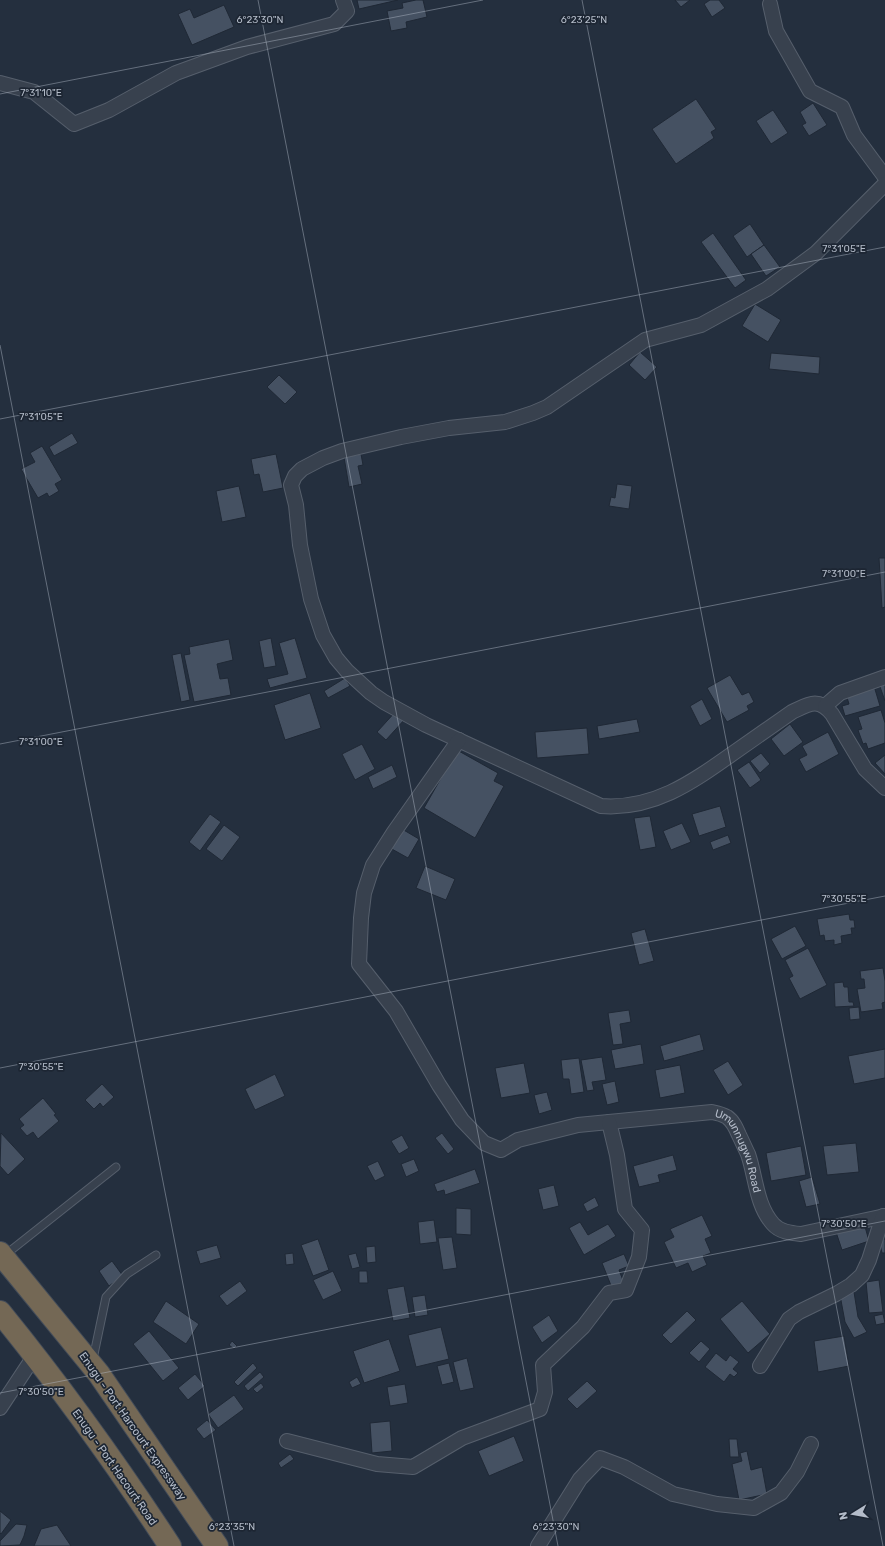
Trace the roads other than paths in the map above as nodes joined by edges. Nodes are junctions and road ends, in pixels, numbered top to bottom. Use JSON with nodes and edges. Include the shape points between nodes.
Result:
{"nodes":[{"id":1,"x":343,"y":0,"type":"edge"},
{"id":2,"x":770,"y":4,"type":"dead end"},
{"id":3,"x":0,"y":83,"type":"edge"},
{"id":4,"x":885,"y":177,"type":"edge"},
{"id":5,"x":885,"y":184,"type":"edge"},
{"id":6,"x":885,"y":677,"type":"edge"},
{"id":7,"x":825,"y":706,"type":"junction"},
{"id":8,"x":459,"y":740,"type":"junction"},
{"id":9,"x":885,"y":788,"type":"edge"},
{"id":10,"x":608,"y":1122,"type":"junction"},
{"id":11,"x":116,"y":1167,"type":"dead end"},
{"id":12,"x":884,"y":1216,"type":"edge"},
{"id":13,"x":2,"y":1255,"type":"edge"},
{"id":14,"x":156,"y":1255,"type":"dead end"},
{"id":15,"x":0,"y":1312,"type":"edge"},
{"id":16,"x":35,"y":1355,"type":"junction"},
{"id":17,"x":92,"y":1365,"type":"junction"},
{"id":18,"x":760,"y":1366,"type":"dead end"},
{"id":19,"x":0,"y":1408,"type":"edge"},
{"id":20,"x":288,"y":1441,"type":"dead end"},
{"id":21,"x":811,"y":1444,"type":"dead end"},
{"id":22,"x":170,"y":1546,"type":"edge"},
{"id":23,"x":217,"y":1546,"type":"edge"},
{"id":24,"x":538,"y":1546,"type":"edge"}],
"edges":[{"from":1,"to":3,"type":"street","via":[[347,11],[334,24],[247,47],[176,73],[109,110],[74,124],[34,92]]},
{"from":2,"to":4,"type":"street","via":[[776,31],[810,91],[842,107],[854,135]]},
{"from":5,"to":8,"type":"street","via":[[816,253],[767,289],[701,325],[645,340],[533,413],[505,422],[449,428],[342,451],[302,469],[295,476],[291,485],[311,599],[323,635],[336,658],[371,693],[384,702]]},
{"from":6,"to":7,"type":"street","via":[[840,693]]},
{"from":7,"to":8,"type":"street","via":[[817,703],[792,712],[703,775],[672,792],[624,806],[601,806]]},
{"from":7,"to":9,"type":"street","via":[[865,769]]},
{"from":8,"to":10,"type":"street","name":"Umunnugwu Road","via":[[373,865],[364,893],[359,964],[396,1011],[462,1120],[484,1143],[501,1150],[518,1140],[578,1125]]},
{"from":10,"to":12,"type":"street","name":"Umunnugwu Road","via":[[712,1112],[728,1117],[748,1155],[766,1214],[773,1225],[789,1233],[801,1234]]},
{"from":10,"to":20,"type":"street","via":[[617,1155],[625,1208],[642,1230],[639,1257],[626,1290],[609,1293],[583,1327],[543,1365],[545,1392],[540,1409],[462,1438],[413,1467],[377,1464]]},
{"from":11,"to":13,"type":"lane"},
{"from":12,"to":18,"type":"street","via":[[862,1275],[851,1285],[789,1319]]},
{"from":13,"to":17,"type":"highway","name":"Enugu - Port Harcourt Expressway"},
{"from":14,"to":17,"type":"lane","via":[[128,1274],[106,1297]]},
{"from":15,"to":16,"type":"highway","name":"Enugu - Port Hacourt Road"},
{"from":16,"to":19,"type":"street"},
{"from":16,"to":22,"type":"highway","name":"Enugu - Port Hacourt Road","via":[[123,1474]]},
{"from":17,"to":23,"type":"highway","name":"Enugu - Port Harcourt Expressway"},
{"from":21,"to":24,"type":"street","via":[[797,1472],[781,1493],[754,1508],[717,1504],[673,1494],[624,1467],[600,1458],[580,1479]]}]}
